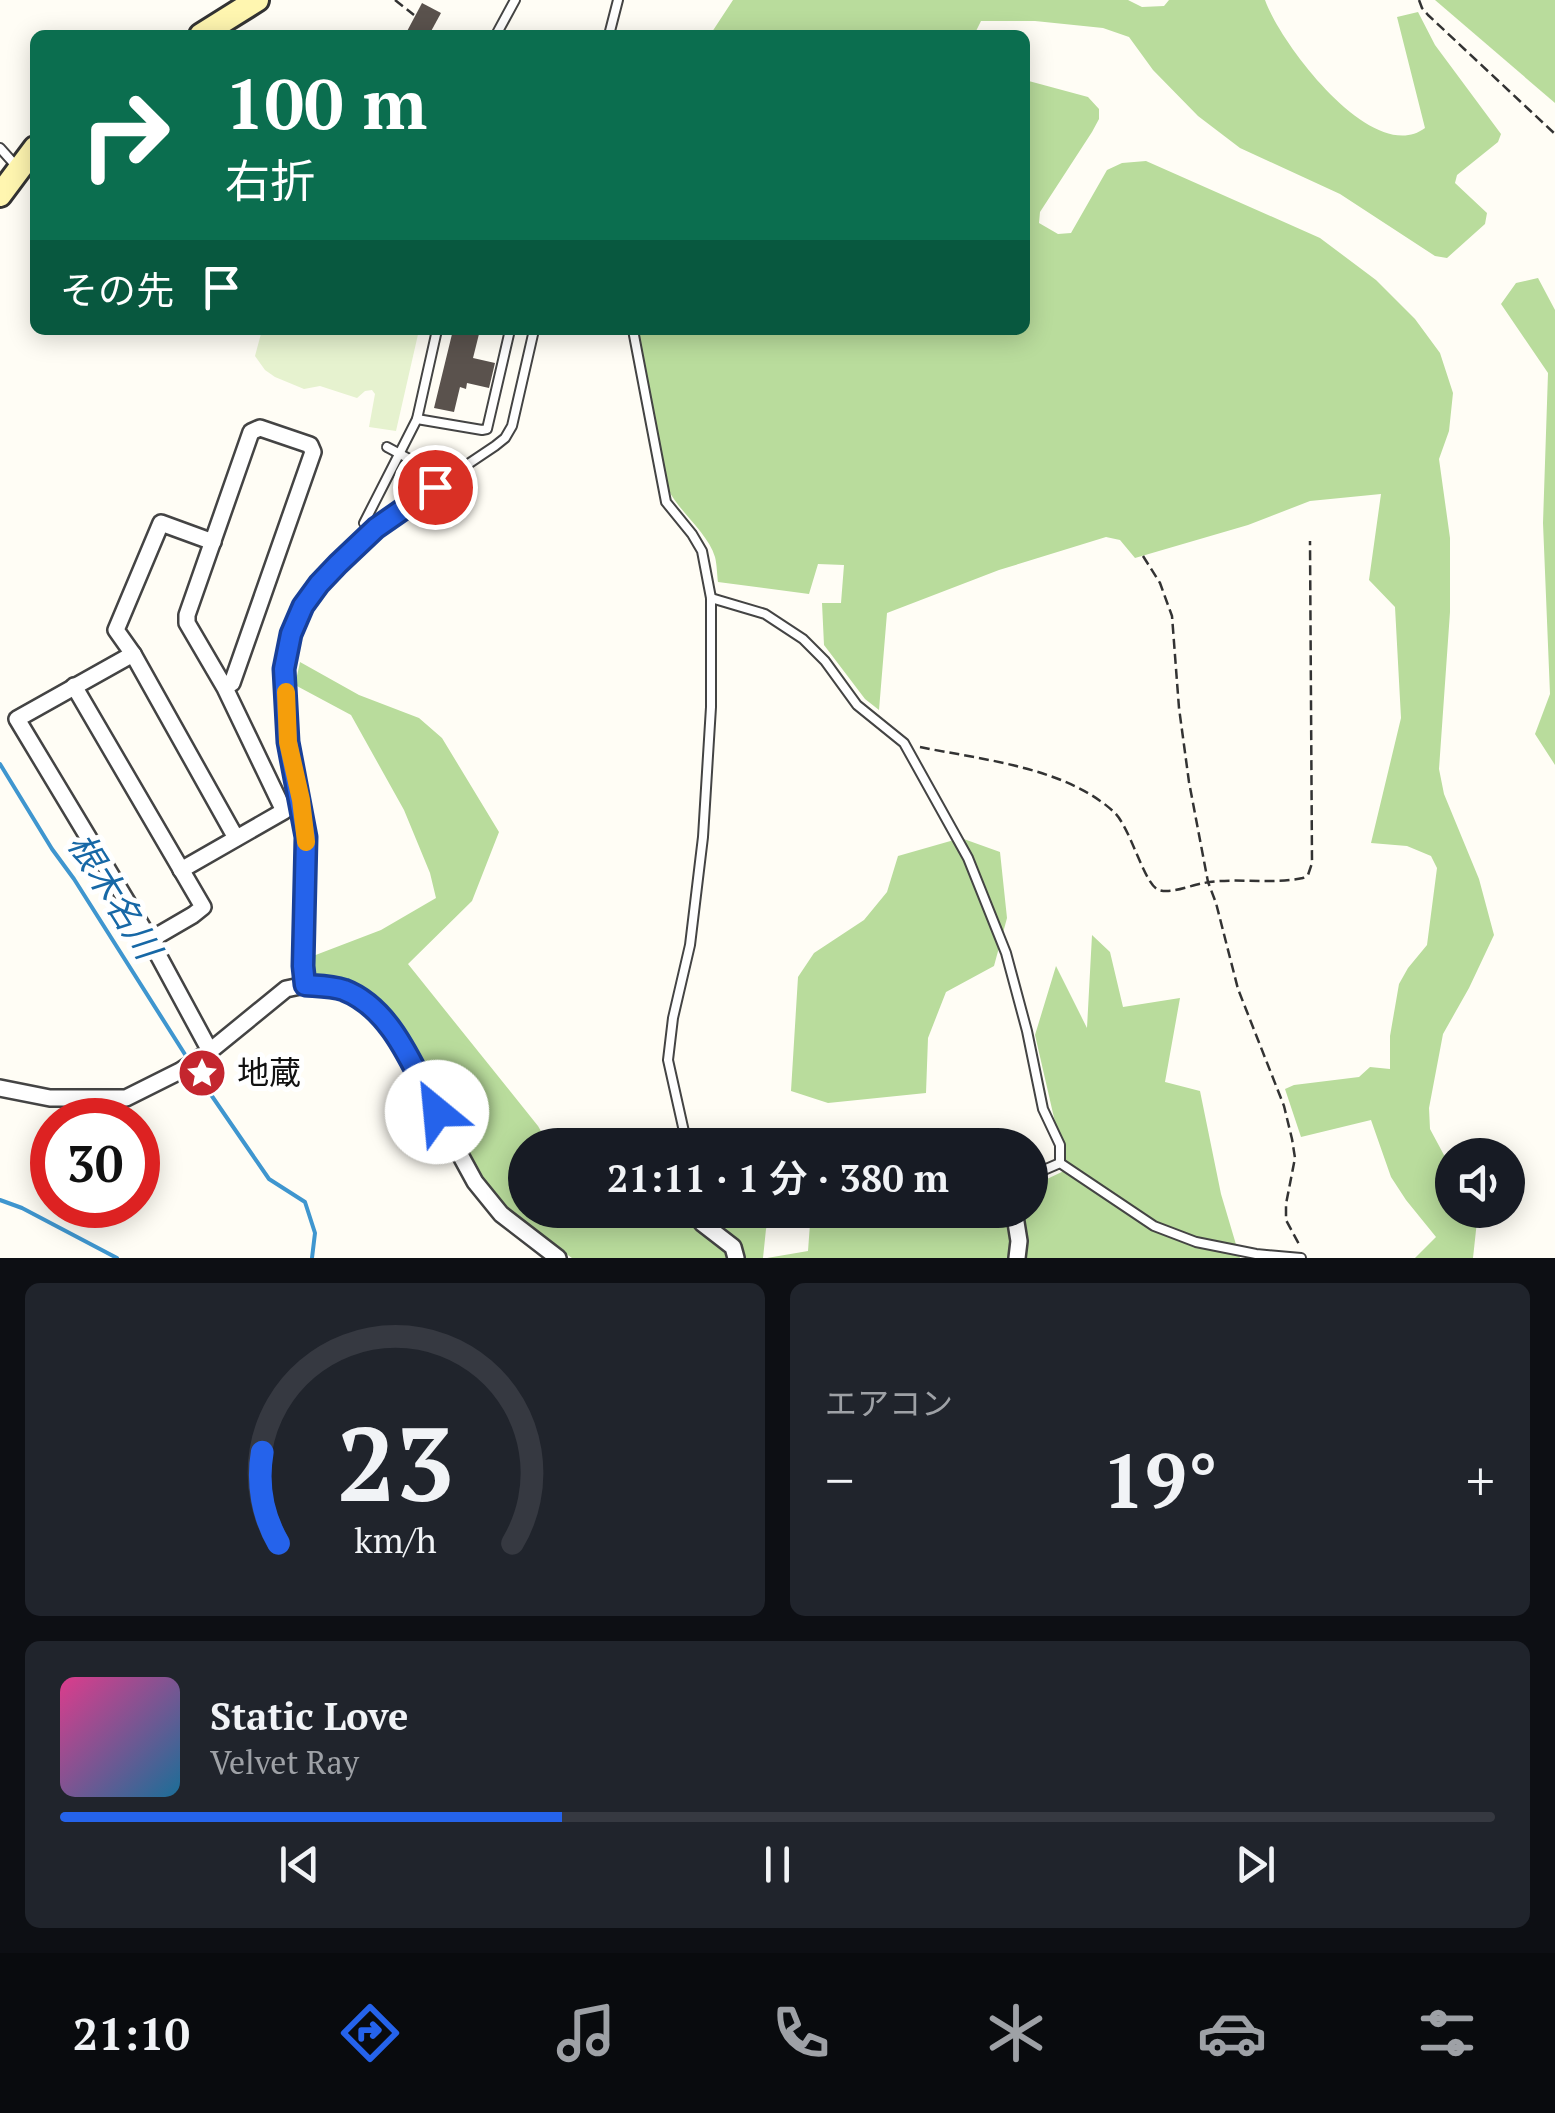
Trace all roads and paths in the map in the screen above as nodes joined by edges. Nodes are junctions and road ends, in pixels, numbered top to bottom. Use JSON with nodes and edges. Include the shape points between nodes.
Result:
{"nodes":[{"id":1,"x":257,"y":0,"type":"edge"},
{"id":2,"x":394,"y":0,"type":"edge"},
{"id":3,"x":515,"y":0,"type":"edge"},
{"id":4,"x":618,"y":0,"type":"edge"},
{"id":5,"x":1420,"y":0,"type":"edge"},
{"id":6,"x":414,"y":15,"type":"dead end"},
{"id":7,"x":211,"y":30,"type":"edge"},
{"id":8,"x":499,"y":30,"type":"edge"},
{"id":9,"x":610,"y":30,"type":"edge"},
{"id":10,"x":1555,"y":134,"type":"edge"},
{"id":11,"x":0,"y":148,"type":"edge"},
{"id":12,"x":30,"y":154,"type":"edge"},
{"id":13,"x":18,"y":169,"type":"junction"},
{"id":14,"x":0,"y":194,"type":"edge"},
{"id":15,"x":436,"y":335,"type":"edge"},
{"id":16,"x":509,"y":335,"type":"edge"},
{"id":17,"x":533,"y":335,"type":"edge"},
{"id":18,"x":633,"y":335,"type":"edge"},
{"id":19,"x":417,"y":419,"type":"junction"},
{"id":20,"x":387,"y":447,"type":"dead end"},
{"id":21,"x":400,"y":454,"type":"junction"},
{"id":22,"x":413,"y":461,"type":"dead end"},
{"id":23,"x":364,"y":524,"type":"dead end"},
{"id":24,"x":1310,"y":541,"type":"dead end"},
{"id":25,"x":213,"y":542,"type":"junction"},
{"id":26,"x":1143,"y":556,"type":"dead end"},
{"id":27,"x":711,"y":598,"type":"junction"},
{"id":28,"x":133,"y":654,"type":"junction"},
{"id":29,"x":74,"y":686,"type":"junction"},
{"id":30,"x":225,"y":688,"type":"junction"},
{"id":31,"x":904,"y":743,"type":"junction"},
{"id":32,"x":236,"y":838,"type":"junction"},
{"id":33,"x":181,"y":870,"type":"junction"},
{"id":34,"x":1208,"y":882,"type":"junction"},
{"id":35,"x":150,"y":940,"type":"junction"},
{"id":36,"x":305,"y":985,"type":"junction"},
{"id":37,"x":210,"y":1051,"type":"junction"},
{"id":38,"x":0,"y":1088,"type":"edge"},
{"id":39,"x":682,"y":1128,"type":"edge"},
{"id":40,"x":1060,"y":1163,"type":"junction"},
{"id":41,"x":1048,"y":1168,"type":"edge"},
{"id":42,"x":709,"y":1228,"type":"edge"},
{"id":43,"x":1017,"y":1228,"type":"edge"},
{"id":44,"x":558,"y":1258,"type":"edge"},
{"id":45,"x":736,"y":1258,"type":"edge"},
{"id":46,"x":1017,"y":1258,"type":"edge"},
{"id":47,"x":1300,"y":1258,"type":"edge"}],
"edges":[{"from":1,"to":7,"type":"main road"},
{"from":2,"to":6,"type":"path"},
{"from":3,"to":8,"type":"lane"},
{"from":4,"to":9,"type":"lane"},
{"from":5,"to":10,"type":"path","via":[[1428,15]]},
{"from":11,"to":13,"type":"lane"},
{"from":12,"to":13,"type":"main road"},
{"from":13,"to":14,"type":"main road"},
{"from":15,"to":19,"type":"lane"},
{"from":16,"to":19,"type":"lane","via":[[487,429]]},
{"from":17,"to":36,"type":"lane","via":[[505,438],[360,542],[319,584],[291,634],[284,669],[288,742],[306,837]]},
{"from":18,"to":27,"type":"lane","via":[[666,502],[702,550]]},
{"from":19,"to":21,"type":"lane"},
{"from":20,"to":21,"type":"lane"},
{"from":21,"to":22,"type":"lane"},
{"from":21,"to":23,"type":"lane"},
{"from":24,"to":34,"type":"path","via":[[1310,871],[1293,880]]},
{"from":25,"to":28,"type":"street","via":[[162,523],[116,630]]},
{"from":25,"to":30,"type":"street","via":[[187,623]]},
{"from":25,"to":30,"type":"street","via":[[251,432],[260,428],[310,445],[313,452]]},
{"from":26,"to":34,"type":"path","via":[[1172,616],[1181,726]]},
{"from":27,"to":31,"type":"lane","via":[[765,614],[803,639],[857,705]]},
{"from":27,"to":39,"type":"lane","via":[[703,837],[668,1060]]},
{"from":28,"to":29,"type":"street"},
{"from":28,"to":32,"type":"street"},
{"from":29,"to":33,"type":"street"},
{"from":29,"to":35,"type":"street","via":[[17,719]]},
{"from":30,"to":32,"type":"street","via":[[284,811]]},
{"from":31,"to":34,"type":"path","via":[[1070,784],[1115,813],[1150,885],[1162,891]]},
{"from":31,"to":40,"type":"lane","via":[[968,858],[1006,953]]},
{"from":32,"to":33,"type":"street"},
{"from":33,"to":35,"type":"street","via":[[202,907]]},
{"from":34,"to":47,"type":"path","via":[[1238,989],[1284,1106],[1294,1158],[1286,1220]]},
{"from":35,"to":37,"type":"street"},
{"from":36,"to":37,"type":"street","via":[[286,989]]},
{"from":36,"to":44,"type":"street","via":[[340,988],[386,1019],[475,1182],[500,1214]]},
{"from":37,"to":38,"type":"street","via":[[126,1098],[50,1098]]},
{"from":40,"to":41,"type":"lane"},
{"from":40,"to":47,"type":"lane","via":[[1154,1226],[1211,1245]]},
{"from":42,"to":45,"type":"street","via":[[734,1246]]},
{"from":43,"to":46,"type":"street"}]}
